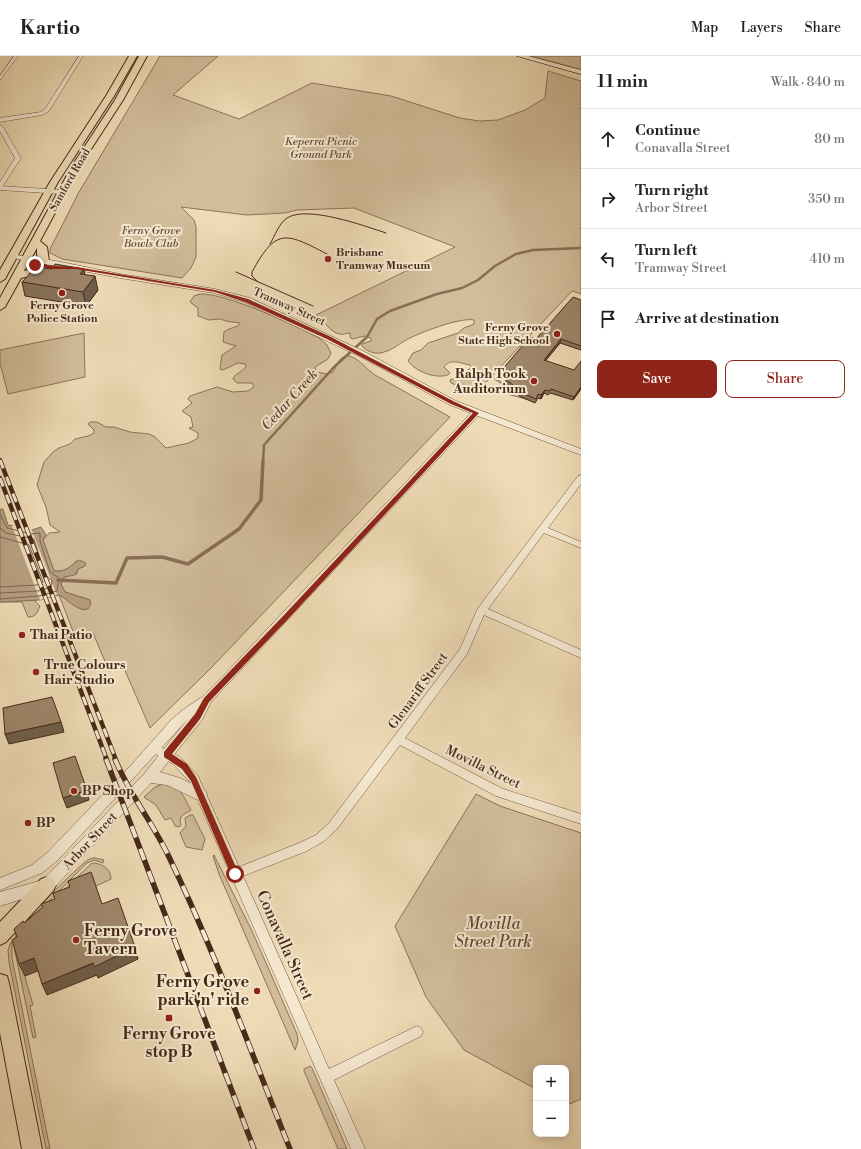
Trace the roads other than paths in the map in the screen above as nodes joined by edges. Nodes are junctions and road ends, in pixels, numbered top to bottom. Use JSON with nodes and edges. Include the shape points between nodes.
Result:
{"nodes":[{"id":1,"x":16,"y":56,"type":"edge"},
{"id":2,"x":81,"y":56,"type":"edge"},
{"id":3,"x":133,"y":56,"type":"edge"},
{"id":4,"x":143,"y":56,"type":"edge"},
{"id":5,"x":520,"y":56,"type":"edge"},
{"id":6,"x":581,"y":72,"type":"edge"},
{"id":7,"x":0,"y":79,"type":"edge"},
{"id":8,"x":0,"y":120,"type":"edge"},
{"id":9,"x":0,"y":127,"type":"edge"},
{"id":10,"x":0,"y":187,"type":"edge"},
{"id":11,"x":50,"y":191,"type":"junction"},
{"id":12,"x":62,"y":192,"type":"junction"},
{"id":13,"x":35,"y":242,"type":"junction"},
{"id":14,"x":12,"y":258,"type":"junction"},
{"id":15,"x":25,"y":260,"type":"junction"},
{"id":16,"x":46,"y":264,"type":"junction"},
{"id":17,"x":17,"y":276,"type":"junction"},
{"id":18,"x":0,"y":280,"type":"edge"},
{"id":19,"x":0,"y":307,"type":"edge"},
{"id":20,"x":476,"y":413,"type":"junction"},
{"id":21,"x":581,"y":452,"type":"edge"},
{"id":22,"x":581,"y":478,"type":"edge"},
{"id":23,"x":542,"y":529,"type":"junction"},
{"id":24,"x":581,"y":545,"type":"edge"},
{"id":25,"x":482,"y":610,"type":"junction"},
{"id":26,"x":581,"y":654,"type":"edge"},
{"id":27,"x":206,"y":700,"type":"junction"},
{"id":28,"x":398,"y":740,"type":"junction"},
{"id":29,"x":154,"y":748,"type":"junction"},
{"id":30,"x":167,"y":755,"type":"junction"},
{"id":31,"x":148,"y":778,"type":"junction"},
{"id":32,"x":200,"y":795,"type":"junction"},
{"id":33,"x":581,"y":819,"type":"edge"},
{"id":34,"x":235,"y":874,"type":"junction"},
{"id":35,"x":0,"y":884,"type":"edge"},
{"id":36,"x":47,"y":885,"type":"junction"},
{"id":37,"x":0,"y":899,"type":"edge"},
{"id":38,"x":0,"y":936,"type":"edge"},
{"id":39,"x":0,"y":983,"type":"edge"},
{"id":40,"x":417,"y":1032,"type":"dead end"},
{"id":41,"x":326,"y":1077,"type":"junction"},
{"id":42,"x":32,"y":1149,"type":"edge"},
{"id":43,"x":358,"y":1149,"type":"edge"}],
"edges":[{"from":1,"to":7,"type":"street"},
{"from":2,"to":8,"type":"street","via":[[47,110]]},
{"from":3,"to":11,"type":"main road","name":"Samford Road"},
{"from":4,"to":12,"type":"main road","name":"Samford Road"},
{"from":5,"to":6,"type":"main road"},
{"from":9,"to":10,"type":"street","via":[[18,158]]},
{"from":10,"to":11,"type":"street"},
{"from":11,"to":12,"type":"street"},
{"from":11,"to":14,"type":"main road","name":"Samford Road"},
{"from":12,"to":13,"type":"main road","name":"Samford Road"},
{"from":13,"to":15,"type":"main road","name":"Samford Road"},
{"from":13,"to":16,"type":"main road","via":[[42,247]]},
{"from":14,"to":15,"type":"street","name":"Tramway Street"},
{"from":14,"to":18,"type":"main road","name":"Samford Road"},
{"from":15,"to":16,"type":"street","name":"Tramway Street"},
{"from":15,"to":17,"type":"main road","name":"Samford Road"},
{"from":16,"to":17,"type":"main road","via":[[39,270]]},
{"from":16,"to":20,"type":"street","name":"Tramway Street","via":[[215,291],[247,300],[362,354]]},
{"from":17,"to":19,"type":"main road","name":"Samford Road"},
{"from":20,"to":21,"type":"street","name":"Tramway Street"},
{"from":20,"to":27,"type":"street","name":"Arbor Street"},
{"from":22,"to":23,"type":"street","name":"Glenariff Street"},
{"from":23,"to":24,"type":"street"},
{"from":23,"to":25,"type":"street","name":"Glenariff Street"},
{"from":25,"to":26,"type":"street"},
{"from":25,"to":28,"type":"street","name":"Glenariff Street","via":[[464,651]]},
{"from":27,"to":29,"type":"street","name":"Arbor Street","via":[[176,723]]},
{"from":27,"to":30,"type":"street","name":"Arbor Street","via":[[198,716]]},
{"from":28,"to":33,"type":"street","name":"Movilla Street","via":[[500,793]]},
{"from":28,"to":34,"type":"street","name":"Glenariff Street","via":[[334,824],[320,838],[304,847]]},
{"from":29,"to":30,"type":"street","name":"Conavalla Street"},
{"from":29,"to":35,"type":"street","name":"Arbor Street","via":[[46,862],[27,874]]},
{"from":30,"to":31,"type":"street","name":"Arbor Street"},
{"from":30,"to":32,"type":"street","name":"Conavalla Street","via":[[184,766]]},
{"from":31,"to":32,"type":"street","via":[[158,776],[169,779]]},
{"from":31,"to":36,"type":"street","name":"Arbor Street"},
{"from":32,"to":34,"type":"street","name":"Conavalla Street"},
{"from":34,"to":41,"type":"street","name":"Conavalla Street"},
{"from":36,"to":37,"type":"street"},
{"from":36,"to":38,"type":"main road"},
{"from":39,"to":42,"type":"main road"},
{"from":40,"to":41,"type":"street"},
{"from":41,"to":43,"type":"street","name":"Conavalla Street"}]}
